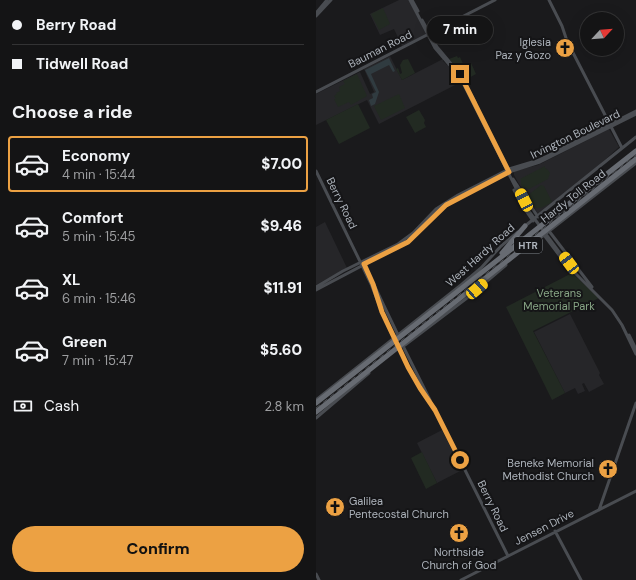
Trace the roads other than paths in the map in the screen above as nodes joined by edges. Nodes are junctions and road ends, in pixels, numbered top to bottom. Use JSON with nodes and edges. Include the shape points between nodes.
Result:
{"nodes":[{"id":1,"x":327,"y":0,"type":"edge"},
{"id":2,"x":331,"y":0,"type":"edge"},
{"id":3,"x":411,"y":0,"type":"edge"},
{"id":4,"x":495,"y":0,"type":"edge"},
{"id":5,"x":549,"y":0,"type":"edge"},
{"id":6,"x":316,"y":13,"type":"edge"},
{"id":7,"x":316,"y":16,"type":"edge"},
{"id":8,"x":429,"y":34,"type":"junction"},
{"id":9,"x":316,"y":92,"type":"edge"},
{"id":10,"x":636,"y":111,"type":"edge"},
{"id":11,"x":636,"y":114,"type":"edge"},
{"id":12,"x":625,"y":118,"type":"junction"},
{"id":13,"x":611,"y":125,"type":"junction"},
{"id":14,"x":636,"y":137,"type":"edge"},
{"id":15,"x":622,"y":148,"type":"junction"},
{"id":16,"x":636,"y":151,"type":"edge"},
{"id":17,"x":556,"y":153,"type":"junction"},
{"id":18,"x":636,"y":161,"type":"edge"},
{"id":19,"x":535,"y":162,"type":"junction"},
{"id":20,"x":526,"y":167,"type":"junction"},
{"id":21,"x":316,"y":171,"type":"edge"},
{"id":22,"x":508,"y":171,"type":"junction"},
{"id":23,"x":512,"y":179,"type":"junction"},
{"id":24,"x":595,"y":196,"type":"joint"},
{"id":25,"x":534,"y":217,"type":"junction"},
{"id":26,"x":525,"y":226,"type":"junction"},
{"id":27,"x":550,"y":233,"type":"junction"},
{"id":28,"x":544,"y":235,"type":"junction"},
{"id":29,"x":546,"y":239,"type":"junction"},
{"id":30,"x":553,"y":242,"type":"junction"},
{"id":31,"x":362,"y":264,"type":"junction"},
{"id":32,"x":490,"y":266,"type":"junction"},
{"id":33,"x":494,"y":275,"type":"junction"},
{"id":34,"x":328,"y":280,"type":"junction"},
{"id":35,"x":582,"y":281,"type":"junction"},
{"id":36,"x":373,"y":284,"type":"junction"},
{"id":37,"x":326,"y":285,"type":"junction"},
{"id":38,"x":316,"y":287,"type":"edge"},
{"id":39,"x":592,"y":287,"type":"junction"},
{"id":40,"x":316,"y":290,"type":"edge"},
{"id":41,"x":375,"y":293,"type":"junction"},
{"id":42,"x":380,"y":304,"type":"junction"},
{"id":43,"x":623,"y":325,"type":"junction"},
{"id":44,"x":419,"y":330,"type":"junction"},
{"id":45,"x":398,"y":335,"type":"junction"},
{"id":46,"x":631,"y":342,"type":"junction"},
{"id":47,"x":403,"y":346,"type":"junction"},
{"id":48,"x":636,"y":349,"type":"edge"},
{"id":49,"x":636,"y":354,"type":"edge"},
{"id":50,"x":353,"y":373,"type":"junction"},
{"id":51,"x":422,"y":388,"type":"junction"},
{"id":52,"x":341,"y":393,"type":"junction"},
{"id":53,"x":316,"y":400,"type":"edge"},
{"id":54,"x":316,"y":403,"type":"edge"},
{"id":55,"x":636,"y":403,"type":"edge"},
{"id":56,"x":316,"y":412,"type":"edge"},
{"id":57,"x":316,"y":417,"type":"edge"},
{"id":58,"x":636,"y":491,"type":"edge"},
{"id":59,"x":601,"y":502,"type":"junction"},
{"id":60,"x":605,"y":507,"type":"junction"},
{"id":61,"x":599,"y":510,"type":"junction"},
{"id":62,"x":555,"y":531,"type":"junction"},
{"id":63,"x":508,"y":556,"type":"junction"},
{"id":64,"x":316,"y":574,"type":"edge"},
{"id":65,"x":317,"y":579,"type":"edge"},
{"id":66,"x":461,"y":580,"type":"edge"},
{"id":67,"x":581,"y":580,"type":"edge"}],
"edges":[{"from":1,"to":6,"type":"main road"},
{"from":2,"to":7,"type":"main road"},
{"from":3,"to":8,"type":"main road"},
{"from":4,"to":8,"type":"main road","name":"Bauman Road"},
{"from":5,"to":13,"type":"main road"},
{"from":8,"to":9,"type":"main road","name":"Bauman Road"},
{"from":8,"to":22,"type":"main road","via":[[436,47],[455,69]]},
{"from":10,"to":12,"type":"main road","name":"Irvington Boulevard"},
{"from":11,"to":12,"type":"main road","name":"Irvington Boulevard"},
{"from":12,"to":13,"type":"main road","name":"Irvington Boulevard"},
{"from":13,"to":15,"type":"main road"},
{"from":13,"to":17,"type":"main road","name":"Irvington Boulevard"},
{"from":14,"to":15,"type":"main road","name":"West Hardy Road"},
{"from":15,"to":25,"type":"main road","name":"West Hardy Road"},
{"from":16,"to":32,"type":"highway","name":"Hardy Toll Road","number":"HTR"},
{"from":17,"to":19,"type":"main road","name":"Irvington Boulevard"},
{"from":17,"to":20,"type":"main road","name":"Irvington Boulevard"},
{"from":18,"to":24,"type":"highway"},
{"from":18,"to":44,"type":"highway","name":"Hardy Toll Road","number":"HTR"},
{"from":19,"to":20,"type":"main road"},
{"from":19,"to":22,"type":"main road","name":"Irvington Boulevard"},
{"from":20,"to":22,"type":"main road","name":"Irvington Boulevard"},
{"from":21,"to":31,"type":"main road","name":"Berry Road"},
{"from":22,"to":23,"type":"main road"},
{"from":22,"to":31,"type":"main road","name":"Irvington Boulevard","via":[[446,205],[408,242]]},
{"from":23,"to":25,"type":"main road"},
{"from":23,"to":25,"type":"main road","via":[[519,200]]},
{"from":24,"to":27,"type":"main road"},
{"from":25,"to":26,"type":"main road","name":"West Hardy Road"},
{"from":25,"to":30,"type":"main road"},
{"from":26,"to":32,"type":"highway"},
{"from":26,"to":45,"type":"main road","name":"West Hardy Road","via":[[481,268]]},
{"from":27,"to":28,"type":"main road"},
{"from":27,"to":29,"type":"main road"},
{"from":27,"to":39,"type":"main road"},
{"from":28,"to":29,"type":"main road"},
{"from":28,"to":33,"type":"main road"},
{"from":29,"to":35,"type":"main road","via":[[571,272]]},
{"from":30,"to":35,"type":"main road"},
{"from":30,"to":39,"type":"main road"},
{"from":31,"to":34,"type":"main road","name":"Irvington Boulevard"},
{"from":31,"to":36,"type":"main road","name":"Berry Road"},
{"from":31,"to":37,"type":"main road","name":"Irvington Boulevard"},
{"from":31,"to":41,"type":"main road","name":"Berry Road"},
{"from":32,"to":50,"type":"highway","name":"Hardy Toll Road","number":"HTR"},
{"from":33,"to":44,"type":"highway"},
{"from":33,"to":47,"type":"main road"},
{"from":34,"to":37,"type":"main road"},
{"from":34,"to":38,"type":"main road","name":"Irvington Boulevard"},
{"from":35,"to":43,"type":"main road","via":[[607,304]]},
{"from":36,"to":41,"type":"main road","name":"Berry Road"},
{"from":36,"to":42,"type":"main road"},
{"from":37,"to":40,"type":"main road","name":"Irvington Boulevard"},
{"from":39,"to":43,"type":"main road","via":[[603,296]]},
{"from":41,"to":42,"type":"main road","name":"Berry Road"},
{"from":42,"to":45,"type":"main road"},
{"from":42,"to":51,"type":"main road","name":"Berry Road","via":[[404,358]]},
{"from":43,"to":46,"type":"main road"},
{"from":44,"to":52,"type":"highway","name":"Hardy Toll Road","number":"HTR"},
{"from":45,"to":53,"type":"main road","name":"West Hardy Road"},
{"from":46,"to":48,"type":"main road"},
{"from":46,"to":49,"type":"main road"},
{"from":47,"to":51,"type":"main road"},
{"from":47,"to":57,"type":"main road"},
{"from":50,"to":53,"type":"highway"},
{"from":50,"to":54,"type":"highway","name":"Hardy Toll Road","number":"HTR"},
{"from":51,"to":63,"type":"main road","name":"Berry Road"},
{"from":52,"to":56,"type":"highway","name":"Hardy Toll Road","number":"HTR"},
{"from":52,"to":57,"type":"highway"},
{"from":55,"to":59,"type":"main road"},
{"from":58,"to":60,"type":"main road","name":"Jensen Drive"},
{"from":59,"to":60,"type":"main road"},
{"from":59,"to":61,"type":"main road"},
{"from":60,"to":61,"type":"main road","name":"Jensen Drive"},
{"from":61,"to":62,"type":"main road","name":"Jensen Drive"},
{"from":62,"to":63,"type":"main road","name":"Jensen Drive"},
{"from":62,"to":67,"type":"main road"},
{"from":63,"to":66,"type":"main road","name":"Jensen Drive"},
{"from":64,"to":65,"type":"main road"}]}
